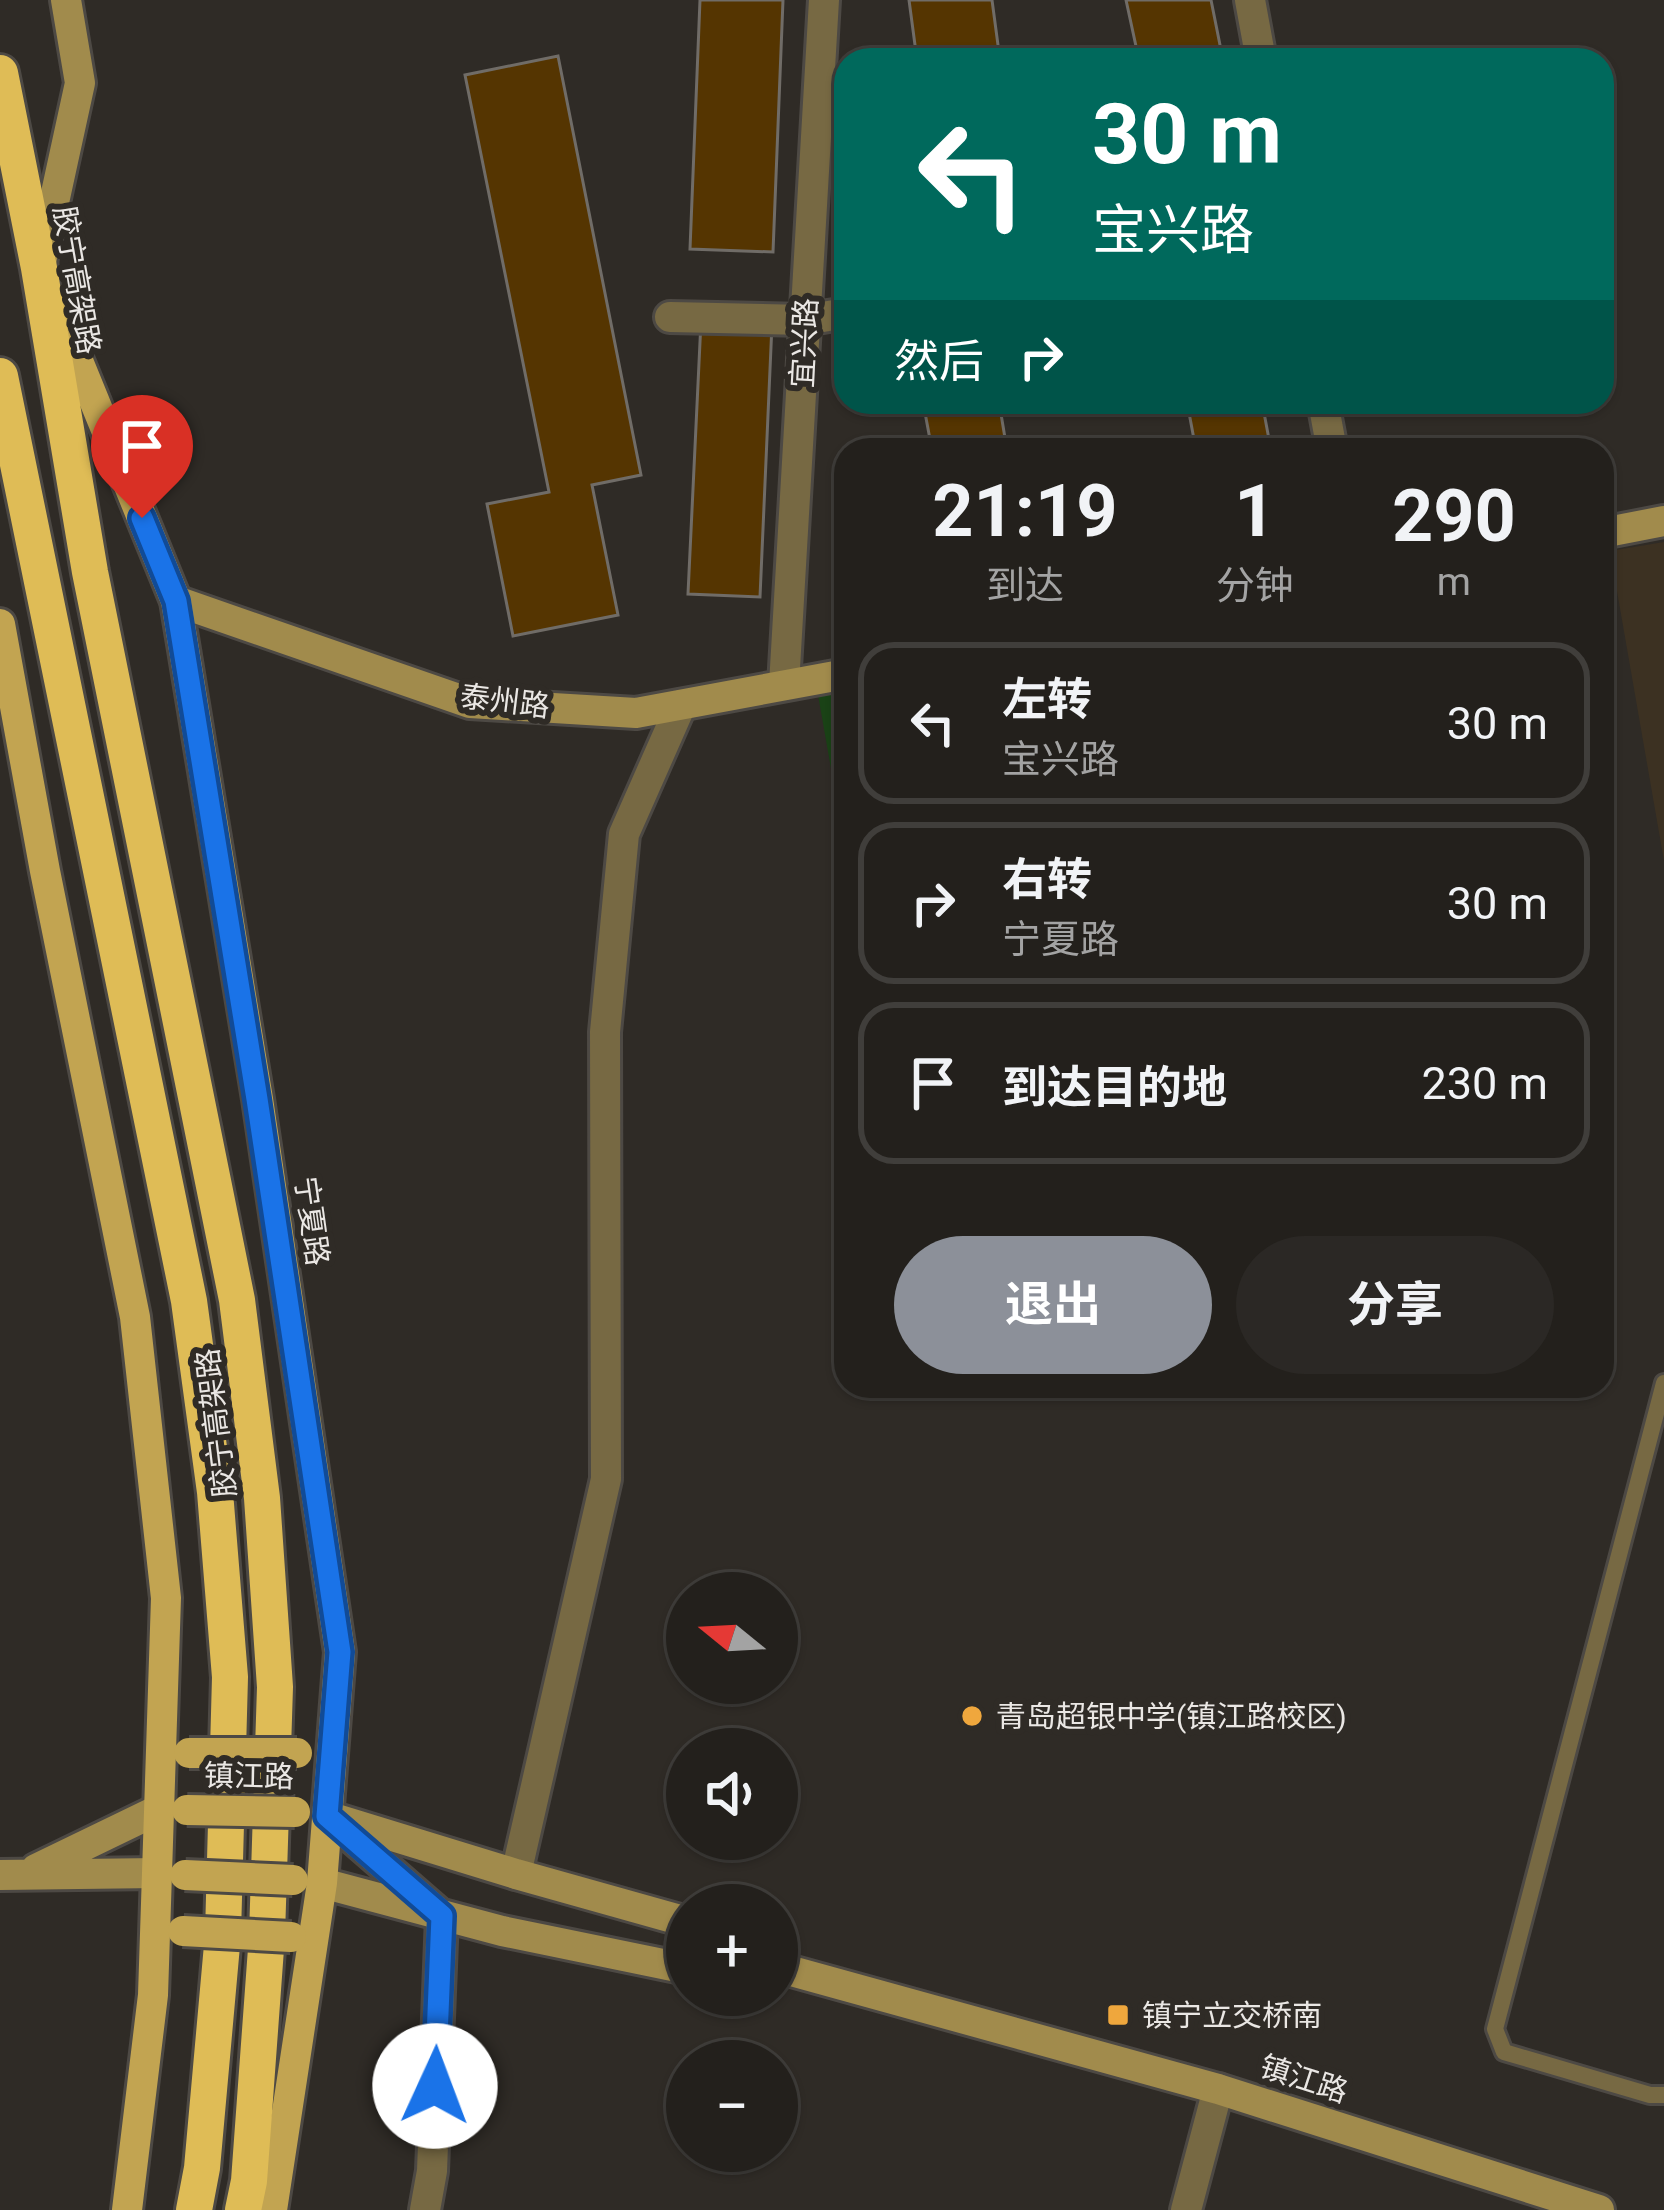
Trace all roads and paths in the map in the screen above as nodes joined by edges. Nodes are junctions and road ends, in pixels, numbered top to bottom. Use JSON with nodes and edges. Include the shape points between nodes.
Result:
{"nodes":[{"id":1,"x":66,"y":0,"type":"edge"},
{"id":2,"x":824,"y":0,"type":"edge"},
{"id":3,"x":1250,"y":0,"type":"edge"},
{"id":4,"x":1259,"y":48,"type":"edge"},
{"id":5,"x":0,"y":73,"type":"edge"},
{"id":6,"x":39,"y":268,"type":"junction"},
{"id":7,"x":834,"y":315,"type":"edge"},
{"id":8,"x":670,"y":317,"type":"dead end"},
{"id":9,"x":806,"y":320,"type":"junction"},
{"id":10,"x":0,"y":376,"type":"edge"},
{"id":11,"x":1664,"y":521,"type":"edge"},
{"id":12,"x":1614,"y":531,"type":"edge"},
{"id":13,"x":176,"y":601,"type":"junction"},
{"id":14,"x":0,"y":624,"type":"edge"},
{"id":15,"x":834,"y":676,"type":"edge"},
{"id":16,"x":784,"y":686,"type":"junction"},
{"id":17,"x":681,"y":705,"type":"junction"},
{"id":18,"x":1664,"y":1383,"type":"edge"},
{"id":19,"x":162,"y":1720,"type":"junction"},
{"id":20,"x":334,"y":1721,"type":"junction"},
{"id":21,"x":173,"y":1810,"type":"junction"},
{"id":22,"x":327,"y":1816,"type":"junction"},
{"id":23,"x":171,"y":1874,"type":"junction"},
{"id":24,"x":516,"y":1874,"type":"junction"},
{"id":25,"x":12,"y":1875,"type":"edge"},
{"id":26,"x":307,"y":1881,"type":"junction"},
{"id":27,"x":442,"y":1916,"type":"junction"},
{"id":28,"x":666,"y":1916,"type":"edge"},
{"id":29,"x":155,"y":1957,"type":"junction"},
{"id":30,"x":310,"y":1964,"type":"junction"},
{"id":31,"x":666,"y":1965,"type":"edge"},
{"id":32,"x":798,"y":1972,"type":"edge"},
{"id":33,"x":1217,"y":2089,"type":"junction"},
{"id":34,"x":1664,"y":2095,"type":"edge"},
{"id":35,"x":127,"y":2210,"type":"edge"},
{"id":36,"x":194,"y":2210,"type":"edge"},
{"id":37,"x":243,"y":2210,"type":"edge"},
{"id":38,"x":272,"y":2210,"type":"edge"},
{"id":39,"x":425,"y":2210,"type":"edge"},
{"id":40,"x":1186,"y":2210,"type":"edge"},
{"id":41,"x":1599,"y":2210,"type":"edge"}],
"edges":[{"from":1,"to":6,"type":"street","via":[[80,83]]},
{"from":2,"to":9,"type":"street","name":"宜兴路"},
{"from":3,"to":4,"type":"street"},
{"from":5,"to":6,"type":"highway","name":"胶宁高架路"},
{"from":6,"to":13,"type":"main road","name":"宁夏路"},
{"from":6,"to":37,"type":"highway","name":"胶宁高架路","via":[[90,572],[237,1300],[262,1498],[275,1687],[267,1935]]},
{"from":7,"to":9,"type":"street"},
{"from":8,"to":9,"type":"street"},
{"from":9,"to":16,"type":"street","name":"宜兴路"},
{"from":10,"to":36,"type":"highway","name":"胶宁高架路","via":[[189,1301],[215,1492],[230,1677],[224,1934]]},
{"from":11,"to":12,"type":"street"},
{"from":13,"to":17,"type":"street","name":"泰州路","via":[[470,703],[636,713]]},
{"from":13,"to":20,"type":"main road","name":"宁夏路","via":[[340,1652]]},
{"from":14,"to":19,"type":"main road","via":[[135,1318],[166,1598]]},
{"from":15,"to":16,"type":"street","name":"泰州路"},
{"from":16,"to":17,"type":"street","name":"泰州路"},
{"from":17,"to":24,"type":"street","via":[[624,834],[605,1032],[606,1479]]},
{"from":18,"to":34,"type":"lane","via":[[1495,2029],[1504,2052]]},
{"from":19,"to":20,"type":"main road","bridge":true,"via":[[189,1753],[297,1753]]},
{"from":19,"to":21,"type":"main road"},
{"from":20,"to":22,"type":"main road","name":"宁夏路"},
{"from":21,"to":22,"type":"main road","name":"镇江路","bridge":true},
{"from":21,"to":23,"type":"main road"},
{"from":21,"to":25,"type":"street","name":"镇江路"},
{"from":22,"to":24,"type":"street","name":"镇江路"},
{"from":22,"to":26,"type":"main road","name":"宁夏路"},
{"from":22,"to":27,"type":"street"},
{"from":23,"to":25,"type":"street","name":"镇江路"},
{"from":23,"to":26,"type":"main road","name":"镇江路","bridge":true},
{"from":23,"to":29,"type":"main road"},
{"from":24,"to":28,"type":"street","name":"镇江路"},
{"from":26,"to":27,"type":"street","name":"镇江路"},
{"from":26,"to":30,"type":"main road","name":"宁夏路"},
{"from":27,"to":31,"type":"street","name":"镇江路"},
{"from":27,"to":39,"type":"street"},
{"from":29,"to":30,"type":"main road","bridge":true,"via":[[183,1931],[291,1937]]},
{"from":29,"to":35,"type":"main road"},
{"from":30,"to":38,"type":"main road","name":"宁夏路"},
{"from":32,"to":33,"type":"street","name":"镇江路"},
{"from":33,"to":40,"type":"street"},
{"from":33,"to":41,"type":"street","name":"镇江路"}]}
